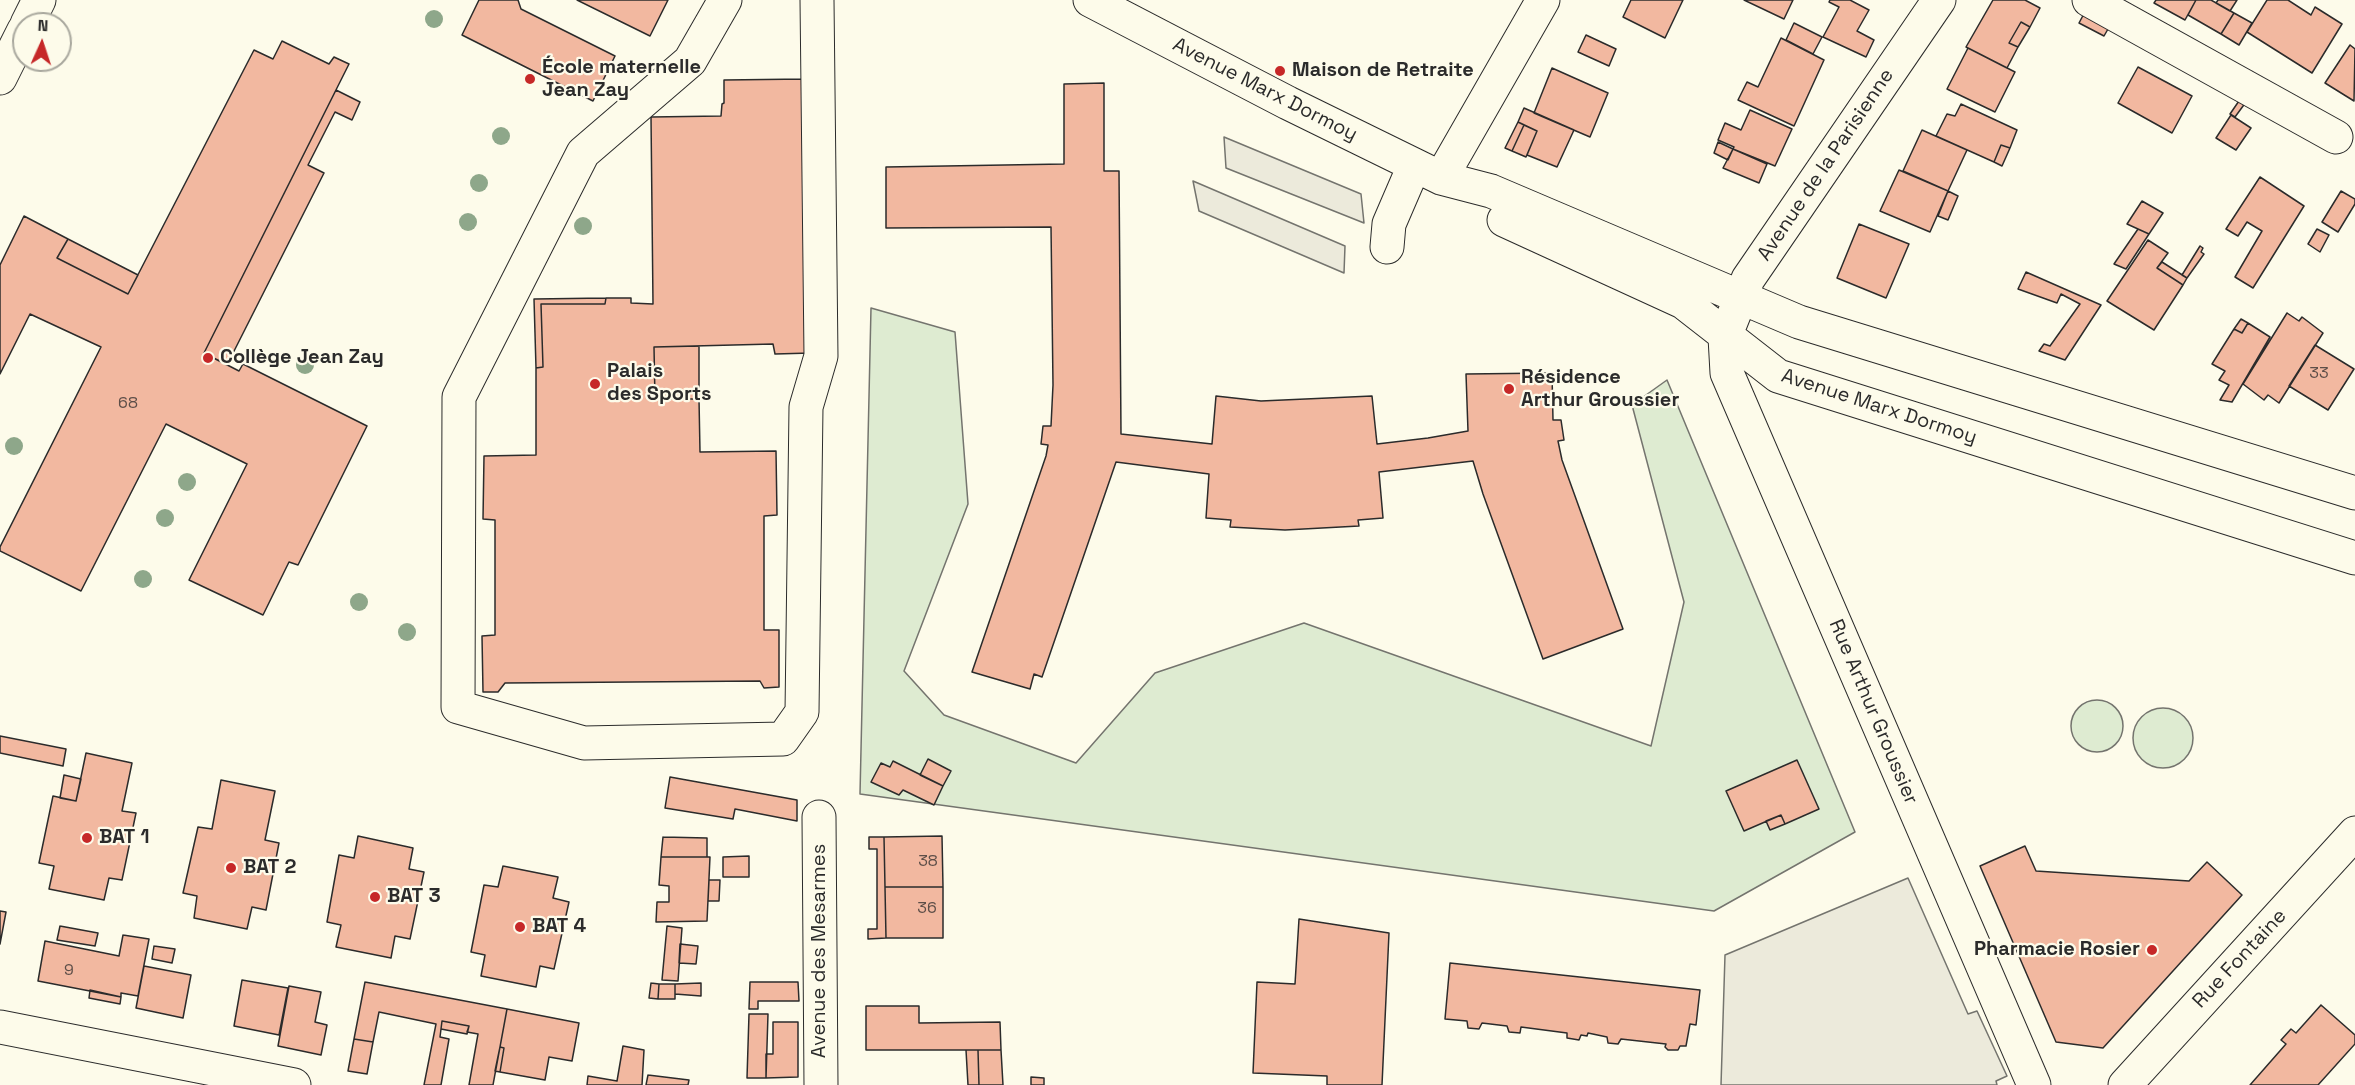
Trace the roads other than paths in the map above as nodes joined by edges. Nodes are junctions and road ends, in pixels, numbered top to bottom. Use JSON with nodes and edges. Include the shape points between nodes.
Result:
{"nodes":[{"id":1,"x":724,"y":0,"type":"edge"},
{"id":2,"x":817,"y":0,"type":"edge"},
{"id":3,"x":1090,"y":0,"type":"edge"},
{"id":4,"x":1543,"y":0,"type":"edge"},
{"id":5,"x":1939,"y":0,"type":"edge"},
{"id":6,"x":2089,"y":0,"type":"edge"},
{"id":7,"x":12,"y":54,"type":"edge"},
{"id":8,"x":0,"y":78,"type":"edge"},
{"id":9,"x":2336,"y":137,"type":"dead end"},
{"id":10,"x":1427,"y":172,"type":"junction"},
{"id":11,"x":1387,"y":247,"type":"dead end"},
{"id":12,"x":1740,"y":297,"type":"junction"},
{"id":13,"x":1725,"y":337,"type":"junction"},
{"id":14,"x":2355,"y":494,"type":"edge"},
{"id":15,"x":2355,"y":558,"type":"edge"},
{"id":16,"x":819,"y":817,"type":"dead end"},
{"id":17,"x":2355,"y":833,"type":"edge"},
{"id":18,"x":0,"y":1027,"type":"edge"},
{"id":19,"x":294,"y":1085,"type":"edge"},
{"id":20,"x":821,"y":1085,"type":"edge"},
{"id":21,"x":2034,"y":1085,"type":"edge"},
{"id":22,"x":2125,"y":1085,"type":"edge"}],
"edges":[{"from":1,"to":2,"type":"street","via":[[690,62],[584,153],[459,397],[458,707],[584,743],[783,739],[802,712],[806,407],[821,356]]},
{"from":3,"to":10,"type":"street","name":"Avenue Marx Dormoy"},
{"from":4,"to":10,"type":"street"},
{"from":5,"to":12,"type":"street","name":"Avenue de la Parisienne","via":[[1748,279]]},
{"from":6,"to":9,"type":"street"},
{"from":7,"to":8,"type":"street"},
{"from":10,"to":11,"type":"street","via":[[1389,224]]},
{"from":10,"to":12,"type":"street","name":"Avenue Marx Dormoy","via":[[1491,191]]},
{"from":10,"to":13,"type":"street","name":"Avenue Marx Dormoy","via":[[1481,210],[1683,302]]},
{"from":12,"to":13,"type":"street","name":"Avenue de la Parisienne"},
{"from":12,"to":14,"type":"street","name":"Avenue Marx Dormoy","via":[[1799,322]]},
{"from":13,"to":15,"type":"street","name":"Avenue Marx Dormoy","via":[[1778,376]]},
{"from":13,"to":21,"type":"street","name":"Rue Arthur Groussier","via":[[1727,373],[1740,405]]},
{"from":16,"to":20,"type":"street","name":"Avenue des Mesarmes"},
{"from":17,"to":22,"type":"street","name":"Rue Fontaine"},
{"from":18,"to":19,"type":"street"}]}
